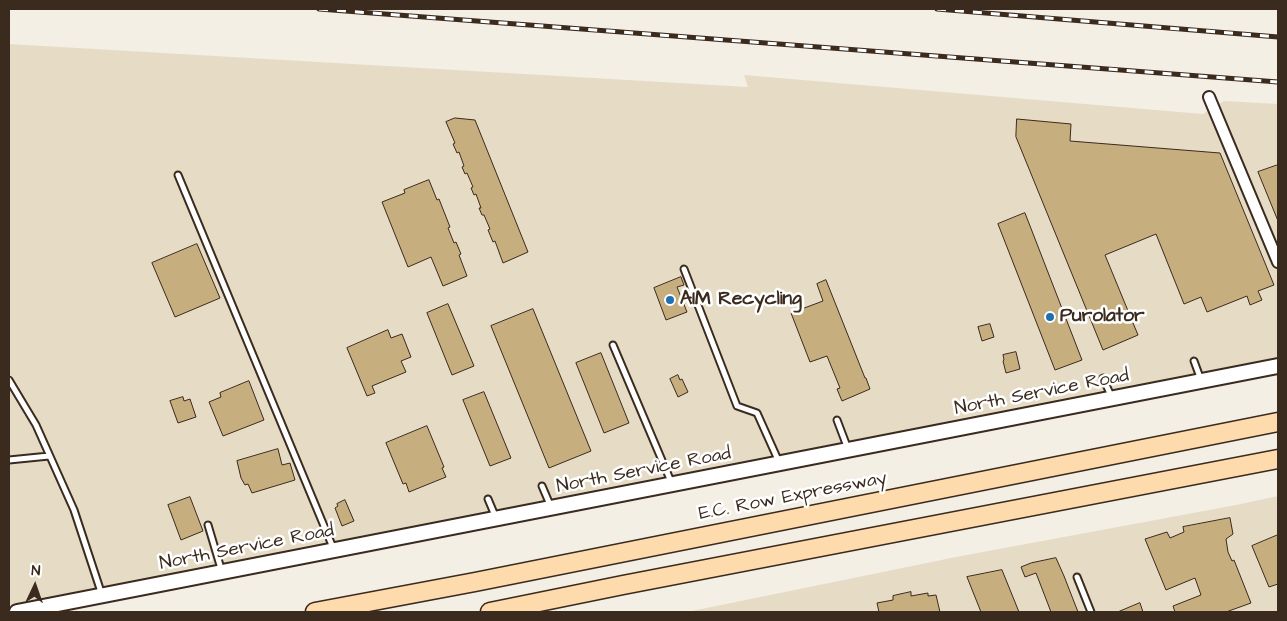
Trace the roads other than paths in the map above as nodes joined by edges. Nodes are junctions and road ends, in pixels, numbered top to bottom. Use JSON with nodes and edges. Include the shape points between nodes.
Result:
{"nodes":[{"id":1,"x":1209,"y":97,"type":"dead end"},
{"id":2,"x":178,"y":175,"type":"dead end"},
{"id":3,"x":1278,"y":262,"type":"edge"},
{"id":4,"x":684,"y":269,"type":"dead end"},
{"id":5,"x":613,"y":346,"type":"dead end"},
{"id":6,"x":1194,"y":361,"type":"dead end"},
{"id":7,"x":1278,"y":366,"type":"edge"},
{"id":8,"x":1104,"y":378,"type":"dead end"},
{"id":9,"x":9,"y":380,"type":"edge"},
{"id":10,"x":1202,"y":381,"type":"junction"},
{"id":11,"x":1112,"y":398,"type":"junction"},
{"id":12,"x":837,"y":420,"type":"dead end"},
{"id":13,"x":1278,"y":422,"type":"edge"},
{"id":14,"x":848,"y":450,"type":"junction"},
{"id":15,"x":50,"y":456,"type":"junction"},
{"id":16,"x":1278,"y":459,"type":"edge"},
{"id":17,"x":9,"y":460,"type":"edge"},
{"id":18,"x":779,"y":463,"type":"junction"},
{"id":19,"x":672,"y":484,"type":"junction"},
{"id":20,"x":542,"y":486,"type":"dead end"},
{"id":21,"x":488,"y":499,"type":"dead end"},
{"id":22,"x":551,"y":508,"type":"junction"},
{"id":23,"x":496,"y":519,"type":"junction"},
{"id":24,"x":208,"y":525,"type":"dead end"},
{"id":25,"x":334,"y":550,"type":"junction"},
{"id":26,"x":222,"y":572,"type":"junction"},
{"id":27,"x":1077,"y":577,"type":"dead end"},
{"id":28,"x":102,"y":596,"type":"junction"},
{"id":29,"x":18,"y":612,"type":"edge"},
{"id":30,"x":315,"y":612,"type":"edge"},
{"id":31,"x":490,"y":612,"type":"edge"},
{"id":32,"x":1091,"y":612,"type":"edge"}],
"edges":[{"from":1,"to":3,"type":"street"},
{"from":2,"to":25,"type":"lane"},
{"from":4,"to":18,"type":"lane","via":[[737,406],[757,413]]},
{"from":5,"to":19,"type":"lane"},
{"from":6,"to":10,"type":"lane"},
{"from":7,"to":10,"type":"street","name":"North Service Road"},
{"from":8,"to":11,"type":"lane"},
{"from":9,"to":15,"type":"lane"},
{"from":10,"to":11,"type":"street","name":"North Service Road"},
{"from":11,"to":14,"type":"street","name":"North Service Road"},
{"from":12,"to":14,"type":"lane"},
{"from":13,"to":30,"type":"highway","name":"E.C. Row Expressway"},
{"from":14,"to":18,"type":"street","name":"North Service Road"},
{"from":15,"to":17,"type":"lane"},
{"from":15,"to":28,"type":"lane","via":[[74,510]]},
{"from":16,"to":31,"type":"highway"},
{"from":18,"to":19,"type":"street","name":"North Service Road"},
{"from":19,"to":22,"type":"street","name":"North Service Road"},
{"from":20,"to":22,"type":"lane"},
{"from":21,"to":23,"type":"lane"},
{"from":22,"to":23,"type":"street","name":"North Service Road"},
{"from":23,"to":25,"type":"street","name":"North Service Road"},
{"from":24,"to":26,"type":"lane"},
{"from":25,"to":26,"type":"street","name":"North Service Road"},
{"from":26,"to":28,"type":"street","name":"North Service Road"},
{"from":27,"to":32,"type":"lane"},
{"from":28,"to":29,"type":"street","name":"North Service Road"}]}
